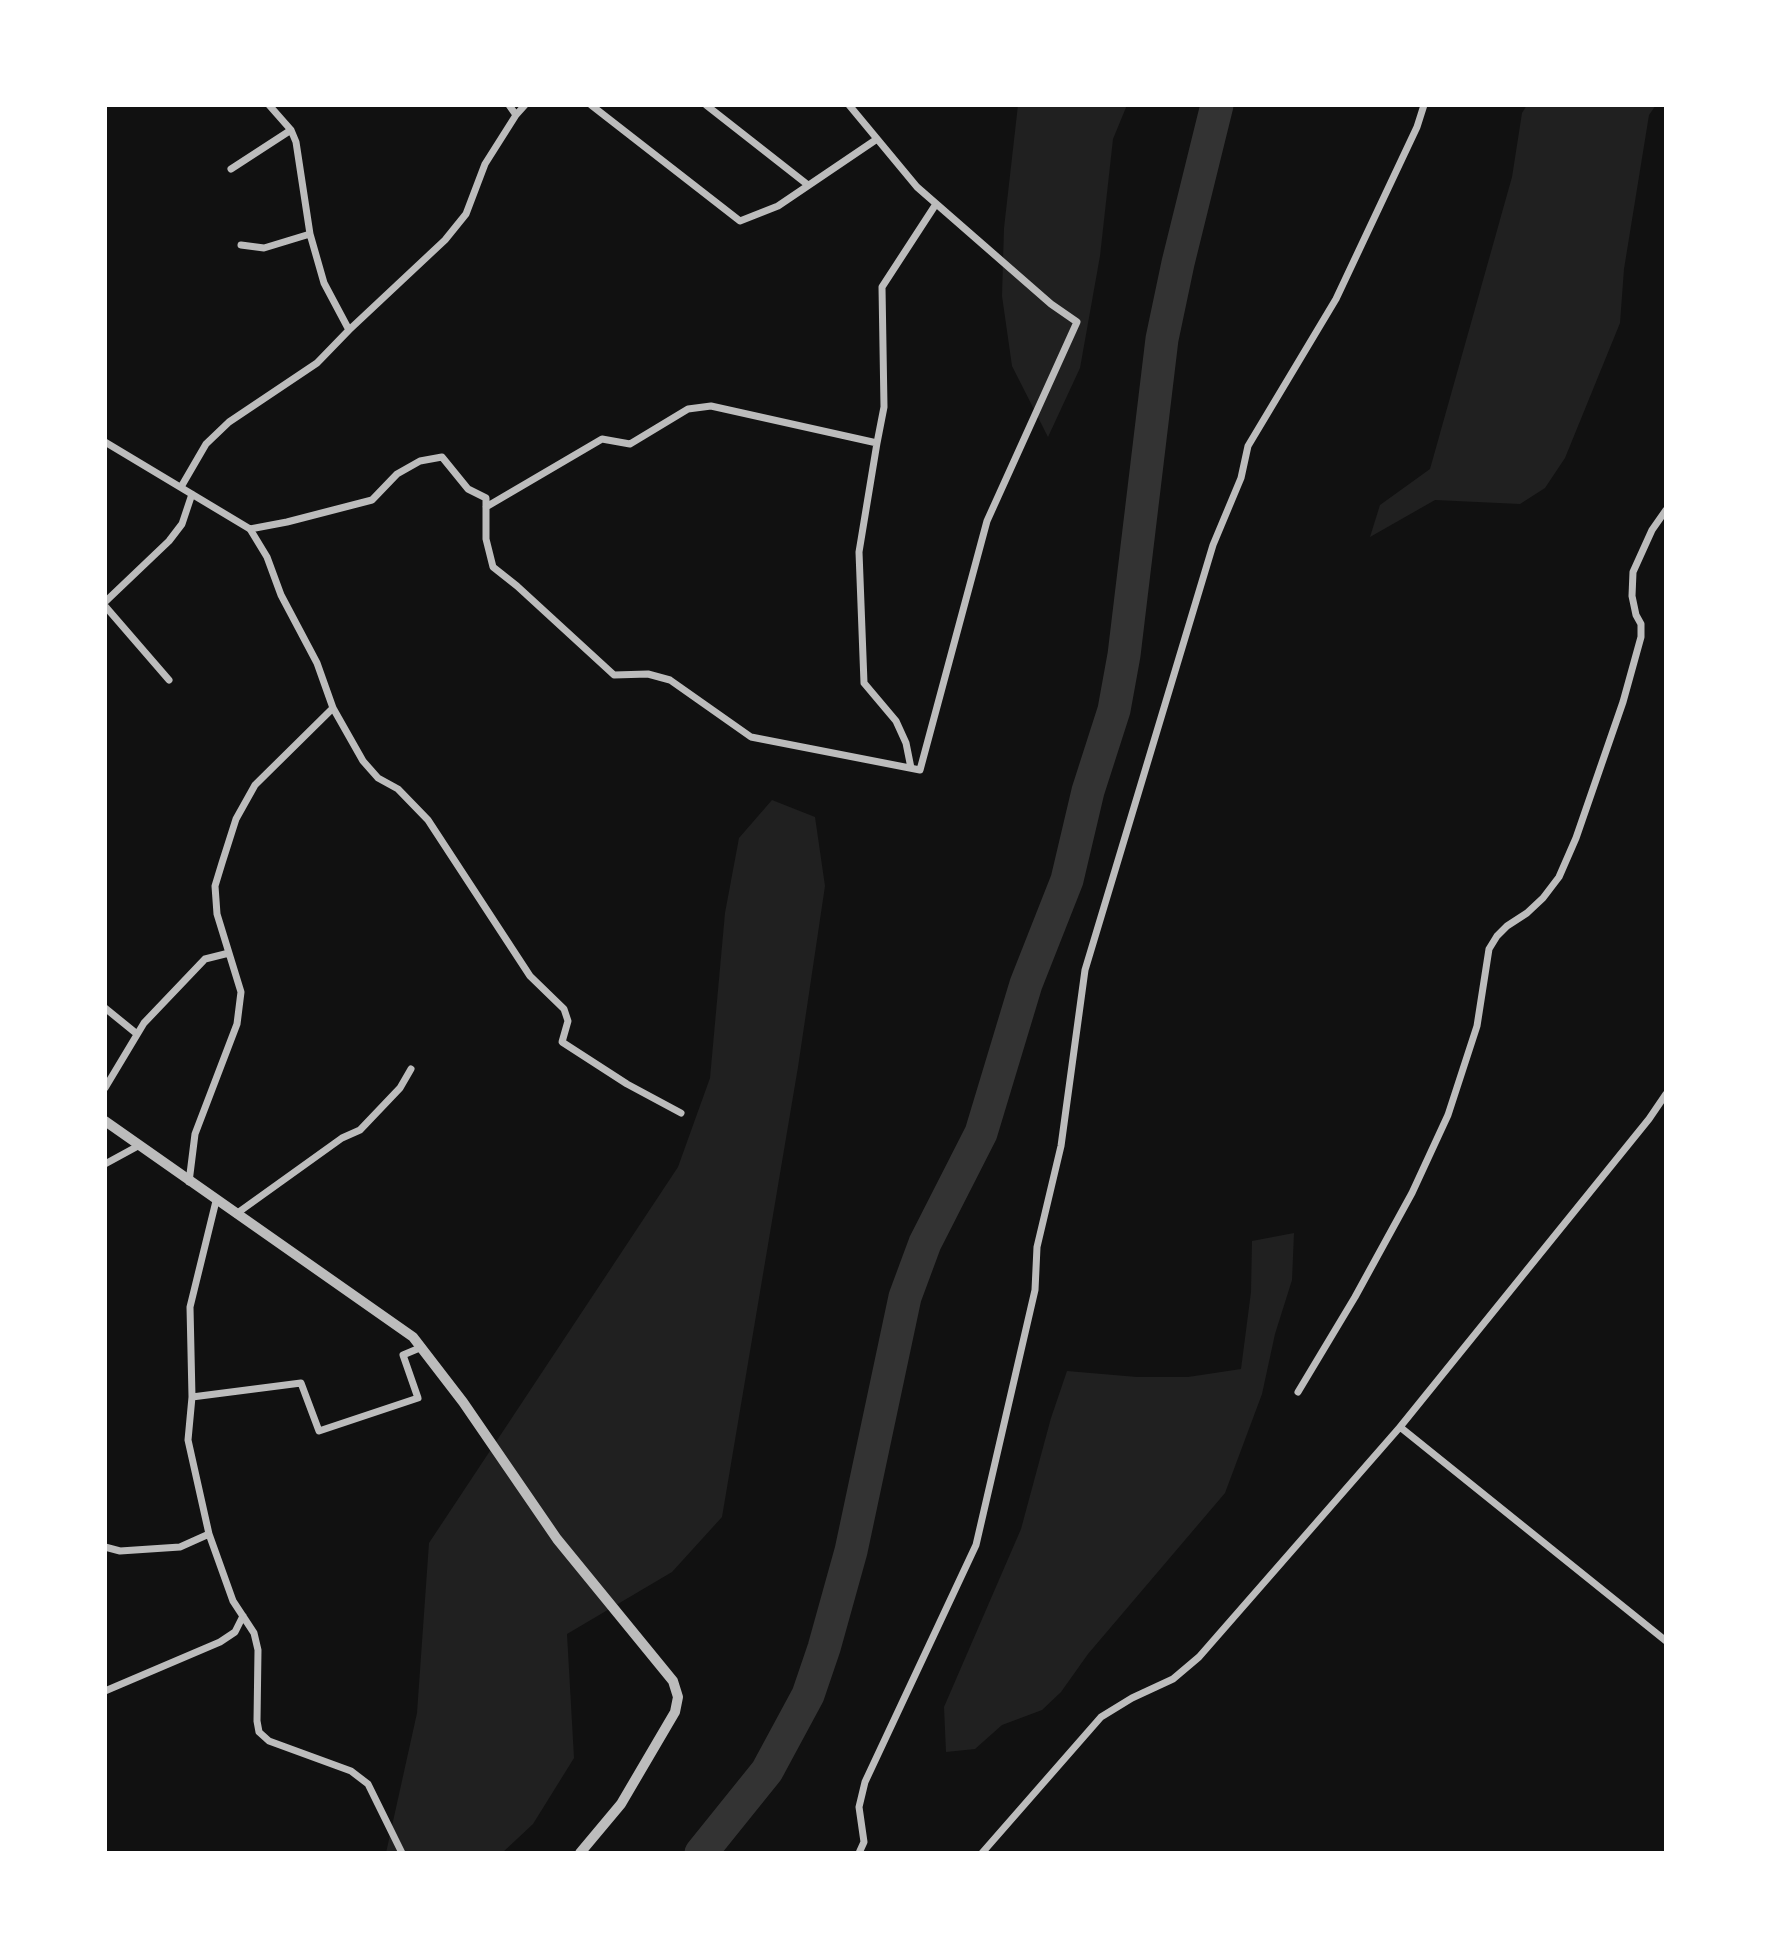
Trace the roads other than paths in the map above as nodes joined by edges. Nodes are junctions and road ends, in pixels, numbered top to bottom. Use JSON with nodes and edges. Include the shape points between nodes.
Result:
{"nodes":[{"id":1,"x":269,"y":105,"type":"edge"},
{"id":2,"x":509,"y":105,"type":"edge"},
{"id":3,"x":525,"y":105,"type":"edge"},
{"id":4,"x":591,"y":105,"type":"edge"},
{"id":5,"x":706,"y":105,"type":"edge"},
{"id":6,"x":849,"y":105,"type":"edge"},
{"id":7,"x":1424,"y":105,"type":"edge"},
{"id":8,"x":516,"y":115,"type":"junction"},
{"id":9,"x":290,"y":130,"type":"junction"},
{"id":10,"x":877,"y":139,"type":"junction"},
{"id":11,"x":231,"y":169,"type":"dead end"},
{"id":12,"x":808,"y":186,"type":"junction"},
{"id":13,"x":936,"y":204,"type":"junction"},
{"id":14,"x":310,"y":234,"type":"junction"},
{"id":15,"x":242,"y":246,"type":"dead end"},
{"id":16,"x":349,"y":330,"type":"junction"},
{"id":17,"x":105,"y":442,"type":"edge"},
{"id":18,"x":877,"y":443,"type":"junction"},
{"id":19,"x":181,"y":487,"type":"junction"},
{"id":20,"x":192,"y":494,"type":"junction"},
{"id":21,"x":485,"y":507,"type":"junction"},
{"id":22,"x":1666,"y":510,"type":"edge"},
{"id":23,"x":250,"y":529,"type":"junction"},
{"id":24,"x":105,"y":604,"type":"edge"},
{"id":25,"x":169,"y":680,"type":"dead end"},
{"id":26,"x":333,"y":708,"type":"junction"},
{"id":27,"x":911,"y":768,"type":"junction"},
{"id":28,"x":229,"y":953,"type":"junction"},
{"id":29,"x":105,"y":1008,"type":"edge"},
{"id":30,"x":138,"y":1034,"type":"junction"},
{"id":31,"x":411,"y":1069,"type":"dead end"},
{"id":32,"x":105,"y":1088,"type":"edge"},
{"id":33,"x":1666,"y":1094,"type":"edge"},
{"id":34,"x":681,"y":1113,"type":"dead end"},
{"id":35,"x":105,"y":1121,"type":"edge"},
{"id":36,"x":138,"y":1146,"type":"junction"},
{"id":37,"x":105,"y":1164,"type":"edge"},
{"id":38,"x":189,"y":1182,"type":"junction"},
{"id":39,"x":216,"y":1201,"type":"junction"},
{"id":40,"x":236,"y":1214,"type":"junction"},
{"id":41,"x":422,"y":1347,"type":"junction"},
{"id":42,"x":1298,"y":1392,"type":"dead end"},
{"id":43,"x":192,"y":1397,"type":"junction"},
{"id":44,"x":1400,"y":1427,"type":"junction"},
{"id":45,"x":209,"y":1534,"type":"junction"},
{"id":46,"x":105,"y":1548,"type":"edge"},
{"id":47,"x":243,"y":1616,"type":"junction"},
{"id":48,"x":1666,"y":1641,"type":"edge"},
{"id":49,"x":105,"y":1691,"type":"edge"},
{"id":50,"x":402,"y":1853,"type":"edge"},
{"id":51,"x":580,"y":1853,"type":"edge"},
{"id":52,"x":859,"y":1853,"type":"edge"},
{"id":53,"x":982,"y":1853,"type":"edge"}],
"edges":[{"from":1,"to":9,"type":"street"},
{"from":2,"to":8,"type":"street"},
{"from":3,"to":8,"type":"street"},
{"from":4,"to":12,"type":"street","via":[[740,221],[778,206]]},
{"from":5,"to":12,"type":"street"},
{"from":6,"to":10,"type":"street"},
{"from":7,"to":52,"type":"street","via":[[1336,299],[1248,446],[1241,478],[1213,545],[1085,970],[1061,1146],[1037,1247],[1035,1290],[976,1545],[865,1782],[859,1807],[864,1842]]},
{"from":8,"to":16,"type":"street","via":[[485,164],[466,214],[445,240]]},
{"from":9,"to":11,"type":"street"},
{"from":9,"to":14,"type":"street","via":[[296,142]]},
{"from":10,"to":12,"type":"street"},
{"from":10,"to":13,"type":"street"},
{"from":13,"to":18,"type":"street","via":[[882,287],[884,407]]},
{"from":13,"to":27,"type":"street","via":[[1077,322],[987,521],[920,770]]},
{"from":14,"to":15,"type":"street","via":[[264,248]]},
{"from":14,"to":16,"type":"street","via":[[324,283]]},
{"from":16,"to":19,"type":"street","via":[[317,363],[229,422],[206,444]]},
{"from":17,"to":19,"type":"street"},
{"from":18,"to":21,"type":"street","via":[[711,406],[688,409],[629,444],[602,439]]},
{"from":18,"to":27,"type":"street","via":[[859,552],[864,683],[896,721]]},
{"from":19,"to":20,"type":"street"},
{"from":20,"to":23,"type":"street"},
{"from":20,"to":24,"type":"street","via":[[169,541]]},
{"from":21,"to":23,"type":"street","via":[[486,498],[468,489],[442,457],[420,461],[397,474],[372,500]]},
{"from":21,"to":27,"type":"street","via":[[493,567],[614,675],[648,674],[670,680],[751,737]]},
{"from":22,"to":42,"type":"street","via":[[1643,545],[1633,572],[1632,596],[1642,624],[1641,637],[1576,838],[1559,877],[1489,949],[1477,1026],[1448,1115],[1412,1193]]},
{"from":23,"to":26,"type":"street","via":[[317,663]]},
{"from":24,"to":25,"type":"street"},
{"from":26,"to":28,"type":"street","via":[[255,785],[236,819],[215,886],[217,914]]},
{"from":26,"to":34,"type":"street","via":[[363,761],[428,820],[530,976],[564,1009],[568,1021],[562,1042]]},
{"from":28,"to":30,"type":"street","via":[[205,960]]},
{"from":28,"to":38,"type":"street","via":[[241,992],[237,1024],[195,1134]]},
{"from":29,"to":30,"type":"street"},
{"from":30,"to":32,"type":"street"},
{"from":31,"to":40,"type":"street","via":[[400,1088],[360,1130]]},
{"from":33,"to":44,"type":"street"},
{"from":35,"to":36,"type":"street"},
{"from":36,"to":37,"type":"street"},
{"from":36,"to":38,"type":"street"},
{"from":38,"to":39,"type":"street"},
{"from":39,"to":40,"type":"street"},
{"from":39,"to":43,"type":"street","via":[[190,1307]]},
{"from":40,"to":41,"type":"street","via":[[383,1314]]},
{"from":41,"to":43,"type":"street","via":[[403,1355],[418,1398],[320,1431],[301,1383]]},
{"from":41,"to":51,"type":"street","via":[[557,1539],[677,1690],[675,1712],[621,1804]]},
{"from":43,"to":45,"type":"street","via":[[188,1440]]},
{"from":44,"to":48,"type":"street"},
{"from":44,"to":53,"type":"street","via":[[1199,1657],[1173,1679],[1101,1717]]},
{"from":45,"to":46,"type":"street","via":[[180,1547]]},
{"from":45,"to":47,"type":"street"},
{"from":47,"to":49,"type":"street","via":[[235,1632],[220,1642]]},
{"from":47,"to":50,"type":"street","via":[[258,1650],[259,1732],[269,1741],[351,1771],[368,1784]]}]}
